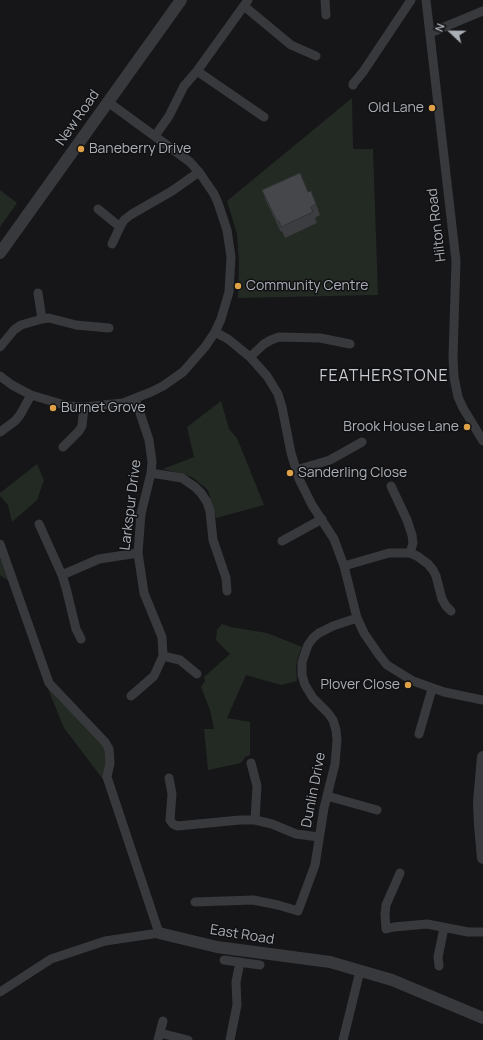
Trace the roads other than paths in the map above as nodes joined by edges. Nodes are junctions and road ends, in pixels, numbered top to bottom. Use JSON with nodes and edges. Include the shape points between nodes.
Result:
{"nodes":[{"id":1,"x":181,"y":0,"type":"edge"},
{"id":2,"x":325,"y":0,"type":"edge"},
{"id":3,"x":410,"y":0,"type":"edge"},
{"id":4,"x":426,"y":0,"type":"edge"},
{"id":5,"x":246,"y":3,"type":"edge"},
{"id":6,"x":483,"y":11,"type":"edge"},
{"id":7,"x":326,"y":16,"type":"dead end"},
{"id":8,"x":430,"y":33,"type":"junction"},
{"id":9,"x":316,"y":56,"type":"dead end"},
{"id":10,"x":196,"y":71,"type":"junction"},
{"id":11,"x":353,"y":85,"type":"dead end"},
{"id":12,"x":108,"y":102,"type":"junction"},
{"id":13,"x":264,"y":117,"type":"dead end"},
{"id":14,"x":155,"y":136,"type":"junction"},
{"id":15,"x":199,"y":172,"type":"junction"},
{"id":16,"x":98,"y":208,"type":"dead end"},
{"id":17,"x":120,"y":227,"type":"junction"},
{"id":18,"x":112,"y":244,"type":"dead end"},
{"id":19,"x":0,"y":253,"type":"edge"},
{"id":20,"x":38,"y":293,"type":"dead end"},
{"id":21,"x":42,"y":318,"type":"junction"},
{"id":22,"x":109,"y":328,"type":"dead end"},
{"id":23,"x":215,"y":332,"type":"junction"},
{"id":24,"x":350,"y":344,"type":"dead end"},
{"id":25,"x":0,"y":347,"type":"edge"},
{"id":26,"x":250,"y":357,"type":"junction"},
{"id":27,"x":0,"y":376,"type":"edge"},
{"id":28,"x":31,"y":395,"type":"junction"},
{"id":29,"x":135,"y":398,"type":"junction"},
{"id":30,"x":84,"y":407,"type":"junction"},
{"id":31,"x":0,"y":432,"type":"edge"},
{"id":32,"x":483,"y":441,"type":"edge"},
{"id":33,"x":362,"y":442,"type":"dead end"},
{"id":34,"x":63,"y":448,"type":"dead end"},
{"id":35,"x":296,"y":470,"type":"junction"},
{"id":36,"x":151,"y":473,"type":"junction"},
{"id":37,"x":392,"y":486,"type":"dead end"},
{"id":38,"x":322,"y":519,"type":"junction"},
{"id":39,"x":39,"y":524,"type":"dead end"},
{"id":40,"x":282,"y":541,"type":"dead end"},
{"id":41,"x":0,"y":544,"type":"edge"},
{"id":42,"x":138,"y":553,"type":"junction"},
{"id":43,"x":410,"y":553,"type":"junction"},
{"id":44,"x":344,"y":566,"type":"junction"},
{"id":45,"x":62,"y":575,"type":"junction"},
{"id":46,"x":227,"y":591,"type":"dead end"},
{"id":47,"x":451,"y":611,"type":"dead end"},
{"id":48,"x":357,"y":618,"type":"junction"},
{"id":49,"x":81,"y":639,"type":"dead end"},
{"id":50,"x":164,"y":656,"type":"junction"},
{"id":51,"x":197,"y":674,"type":"dead end"},
{"id":52,"x":432,"y":689,"type":"junction"},
{"id":53,"x":131,"y":696,"type":"dead end"},
{"id":54,"x":483,"y":700,"type":"edge"},
{"id":55,"x":419,"y":734,"type":"dead end"},
{"id":56,"x":483,"y":757,"type":"edge"},
{"id":57,"x":251,"y":763,"type":"dead end"},
{"id":58,"x":169,"y":778,"type":"dead end"},
{"id":59,"x":327,"y":796,"type":"junction"},
{"id":60,"x":377,"y":810,"type":"dead end"},
{"id":61,"x":255,"y":820,"type":"junction"},
{"id":62,"x":319,"y":838,"type":"junction"},
{"id":63,"x":483,"y":858,"type":"edge"},
{"id":64,"x":400,"y":873,"type":"dead end"},
{"id":65,"x":195,"y":902,"type":"dead end"},
{"id":66,"x":444,"y":928,"type":"junction"},
{"id":67,"x":483,"y":932,"type":"edge"},
{"id":68,"x":159,"y":933,"type":"junction"},
{"id":69,"x":224,"y":960,"type":"dead end"},
{"id":70,"x":240,"y":962,"type":"junction"},
{"id":71,"x":260,"y":965,"type":"dead end"},
{"id":72,"x":439,"y":966,"type":"dead end"},
{"id":73,"x":360,"y":971,"type":"junction"},
{"id":74,"x":0,"y":992,"type":"edge"},
{"id":75,"x":483,"y":1018,"type":"edge"},
{"id":76,"x":163,"y":1021,"type":"dead end"},
{"id":77,"x":159,"y":1037,"type":"edge"},
{"id":78,"x":188,"y":1040,"type":"edge"},
{"id":79,"x":230,"y":1040,"type":"edge"},
{"id":80,"x":343,"y":1040,"type":"edge"}],
"edges":[{"from":1,"to":12,"type":"street","name":"New Road"},
{"from":2,"to":7,"type":"street"},
{"from":3,"to":11,"type":"street"},
{"from":4,"to":8,"type":"street","name":"Hilton Road"},
{"from":5,"to":9,"type":"street","via":[[291,45]]},
{"from":5,"to":10,"type":"street"},
{"from":6,"to":8,"type":"street"},
{"from":8,"to":32,"type":"street","name":"Hilton Road","via":[[456,260],[454,377],[458,397]]},
{"from":10,"to":13,"type":"street"},
{"from":10,"to":14,"type":"street","via":[[184,86],[169,116]]},
{"from":12,"to":14,"type":"street"},
{"from":12,"to":19,"type":"street","name":"New Road"},
{"from":14,"to":15,"type":"street","via":[[184,157]]},
{"from":15,"to":17,"type":"street","via":[[132,214]]},
{"from":15,"to":23,"type":"street","via":[[218,203],[227,230],[231,257],[229,292]]},
{"from":16,"to":17,"type":"street"},
{"from":17,"to":18,"type":"street"},
{"from":20,"to":21,"type":"street"},
{"from":21,"to":22,"type":"street"},
{"from":21,"to":25,"type":"street","via":[[21,325]]},
{"from":23,"to":26,"type":"street"},
{"from":23,"to":29,"type":"street","via":[[183,372],[162,386]]},
{"from":24,"to":26,"type":"street","via":[[320,338],[279,337],[264,344]]},
{"from":26,"to":35,"type":"street","via":[[267,376],[278,394]]},
{"from":27,"to":28,"type":"street"},
{"from":28,"to":30,"type":"street","via":[[68,406]]},
{"from":28,"to":31,"type":"street","via":[[15,421]]},
{"from":29,"to":30,"type":"street","via":[[109,405]]},
{"from":29,"to":36,"type":"street","name":"Larkspur Drive","via":[[149,440]]},
{"from":30,"to":34,"type":"street","via":[[82,426]]},
{"from":33,"to":35,"type":"street","via":[[330,460]]},
{"from":35,"to":38,"type":"street","via":[[304,491]]},
{"from":36,"to":42,"type":"street","name":"Larkspur Drive","via":[[141,514]]},
{"from":36,"to":46,"type":"street","via":[[182,478],[202,493],[210,511],[213,540],[226,578]]},
{"from":37,"to":43,"type":"street","via":[[412,535]]},
{"from":38,"to":40,"type":"street"},
{"from":38,"to":44,"type":"street","via":[[334,539]]},
{"from":39,"to":45,"type":"street"},
{"from":41,"to":68,"type":"street","via":[[49,683],[109,749],[110,764],[107,777]]},
{"from":42,"to":45,"type":"street","via":[[99,559]]},
{"from":42,"to":50,"type":"street","name":"Larkspur Drive","via":[[144,593],[162,637]]},
{"from":43,"to":44,"type":"street","via":[[389,553]]},
{"from":43,"to":47,"type":"street","via":[[433,570],[442,598]]},
{"from":44,"to":48,"type":"street"},
{"from":45,"to":49,"type":"street"},
{"from":48,"to":52,"type":"street","via":[[371,644],[387,664],[400,674]]},
{"from":48,"to":59,"type":"street","name":"Dunlin Drive","via":[[319,633],[308,645],[302,662],[302,675],[308,692],[328,713],[336,730],[335,764]]},
{"from":50,"to":51,"type":"street","via":[[180,660]]},
{"from":50,"to":53,"type":"street","via":[[154,676]]},
{"from":52,"to":54,"type":"street"},
{"from":52,"to":55,"type":"street"},
{"from":56,"to":63,"type":"street","via":[[479,802]]},
{"from":57,"to":61,"type":"street","via":[[257,786]]},
{"from":58,"to":61,"type":"street","via":[[172,794],[170,820],[177,826]]},
{"from":59,"to":60,"type":"street"},
{"from":59,"to":62,"type":"street","name":"Dunlin Drive"},
{"from":61,"to":62,"type":"street","via":[[296,834]]},
{"from":62,"to":65,"type":"street","name":"Dunlin Drive","via":[[315,865],[298,911],[253,900]]},
{"from":64,"to":66,"type":"street","via":[[386,905],[386,929],[427,924]]},
{"from":66,"to":67,"type":"street"},
{"from":66,"to":72,"type":"street","via":[[438,957]]},
{"from":68,"to":73,"type":"street","name":"East Road","via":[[217,947],[330,962]]},
{"from":68,"to":74,"type":"street","name":"East Road","via":[[105,941],[51,959]]},
{"from":69,"to":70,"type":"street"},
{"from":70,"to":71,"type":"street"},
{"from":70,"to":79,"type":"street","via":[[236,982],[237,1005]]},
{"from":73,"to":75,"type":"street","name":"East Road","via":[[392,980]]},
{"from":73,"to":80,"type":"street"},
{"from":76,"to":77,"type":"street"},
{"from":77,"to":78,"type":"street"}]}
